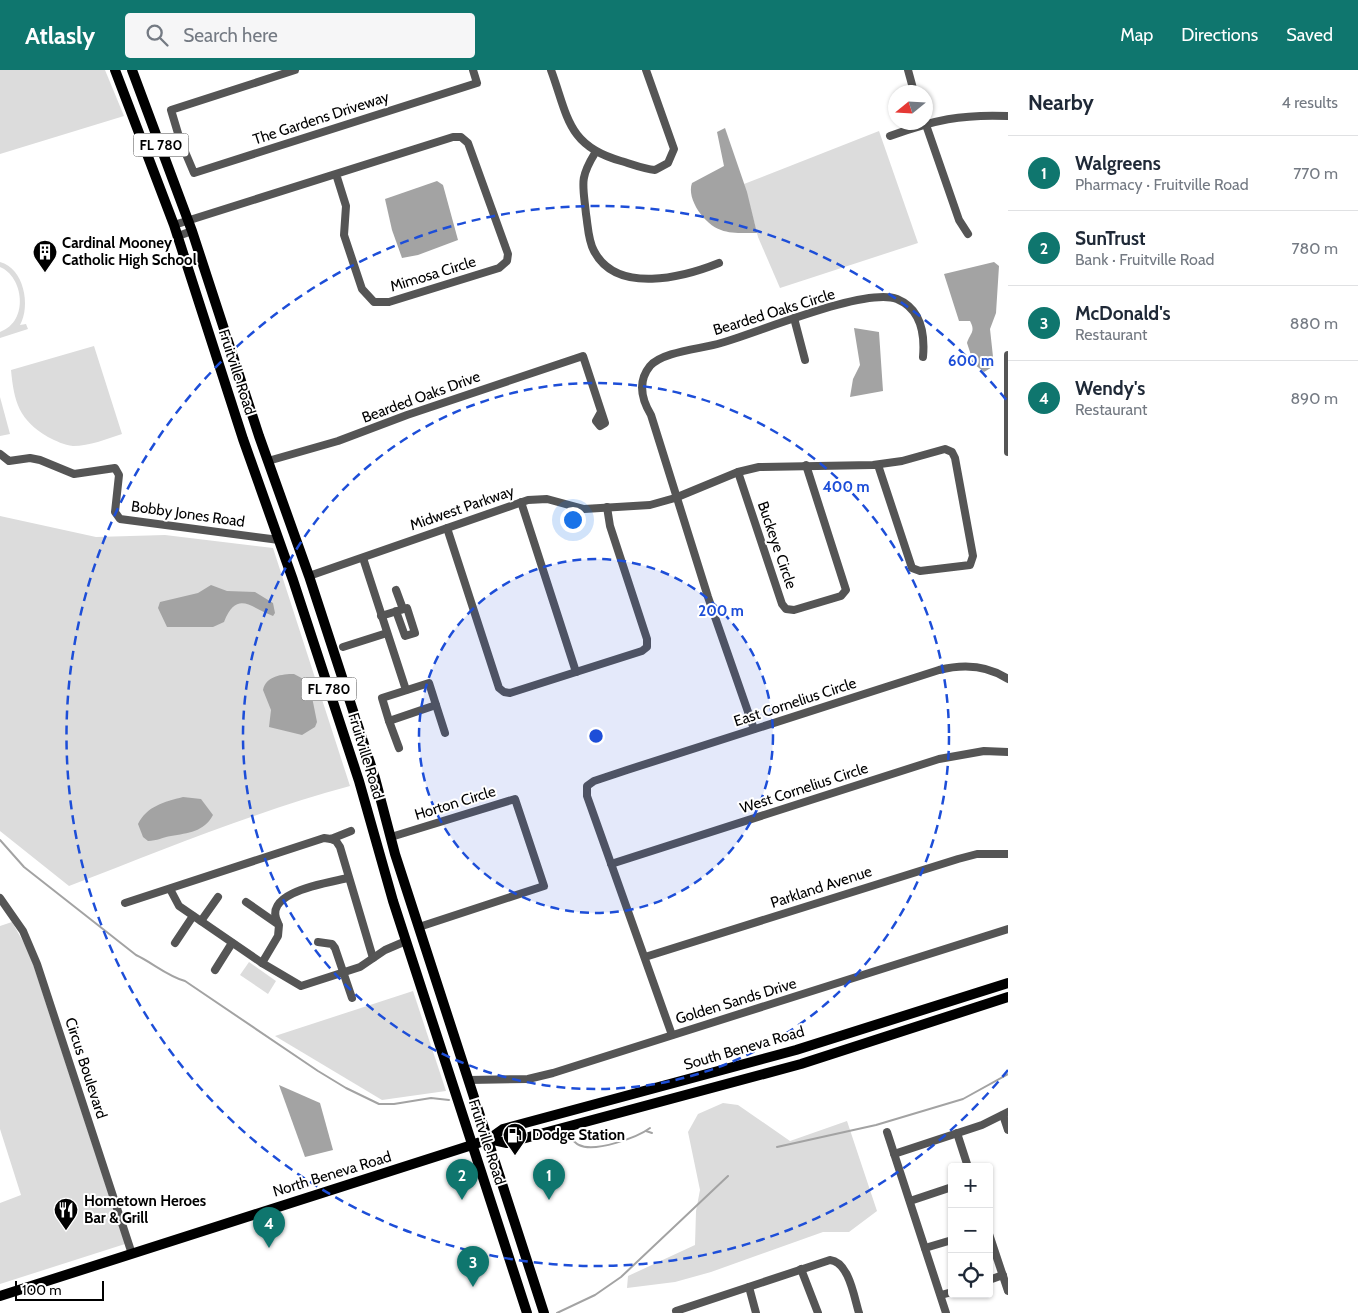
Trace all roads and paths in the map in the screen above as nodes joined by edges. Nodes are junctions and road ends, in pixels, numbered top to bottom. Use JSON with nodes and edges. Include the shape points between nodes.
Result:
{"nodes":[{"id":1,"x":115,"y":70,"type":"edge"},
{"id":2,"x":132,"y":70,"type":"edge"},
{"id":3,"x":296,"y":70,"type":"edge"},
{"id":4,"x":472,"y":70,"type":"edge"},
{"id":5,"x":551,"y":70,"type":"edge"},
{"id":6,"x":646,"y":70,"type":"edge"},
{"id":7,"x":908,"y":70,"type":"edge"},
{"id":8,"x":912,"y":85,"type":"edge"},
{"id":9,"x":1008,"y":116,"type":"edge"},
{"id":10,"x":933,"y":121,"type":"edge"},
{"id":11,"x":906,"y":130,"type":"edge"},
{"id":12,"x":927,"y":130,"type":"edge"},
{"id":13,"x":890,"y":136,"type":"dead end"},
{"id":14,"x":180,"y":140,"type":"junction"},
{"id":15,"x":162,"y":147,"type":"junction"},
{"id":16,"x":596,"y":153,"type":"junction"},
{"id":17,"x":336,"y":174,"type":"junction"},
{"id":18,"x":189,"y":220,"type":"junction"},
{"id":19,"x":174,"y":225,"type":"junction"},
{"id":20,"x":192,"y":231,"type":"junction"},
{"id":21,"x":968,"y":234,"type":"dead end"},
{"id":22,"x":178,"y":236,"type":"junction"},
{"id":23,"x":720,"y":263,"type":"dead end"},
{"id":24,"x":794,"y":318,"type":"junction"},
{"id":25,"x":1008,"y":355,"type":"edge"},
{"id":26,"x":923,"y":357,"type":"dead end"},
{"id":27,"x":806,"y":360,"type":"dead end"},
{"id":28,"x":601,"y":412,"type":"dead end"},
{"id":29,"x":1007,"y":428,"type":"edge"},
{"id":30,"x":1008,"y":452,"type":"edge"},
{"id":31,"x":0,"y":454,"type":"edge"},
{"id":32,"x":268,"y":461,"type":"junction"},
{"id":33,"x":806,"y":465,"type":"junction"},
{"id":34,"x":878,"y":465,"type":"junction"},
{"id":35,"x":738,"y":472,"type":"junction"},
{"id":36,"x":676,"y":498,"type":"junction"},
{"id":37,"x":521,"y":502,"type":"junction"},
{"id":38,"x":607,"y":507,"type":"junction"},
{"id":39,"x":447,"y":528,"type":"junction"},
{"id":40,"x":280,"y":540,"type":"junction"},
{"id":41,"x":284,"y":555,"type":"junction"},
{"id":42,"x":363,"y":558,"type":"junction"},
{"id":43,"x":309,"y":576,"type":"junction"},
{"id":44,"x":396,"y":590,"type":"dead end"},
{"id":45,"x":381,"y":616,"type":"junction"},
{"id":46,"x":387,"y":633,"type":"junction"},
{"id":47,"x":343,"y":647,"type":"dead end"},
{"id":48,"x":576,"y":672,"type":"junction"},
{"id":49,"x":1008,"y":679,"type":"edge"},
{"id":50,"x":406,"y":690,"type":"junction"},
{"id":51,"x":436,"y":705,"type":"junction"},
{"id":52,"x":389,"y":721,"type":"junction"},
{"id":53,"x":754,"y":729,"type":"junction"},
{"id":54,"x":445,"y":734,"type":"dead end"},
{"id":55,"x":399,"y":748,"type":"dead end"},
{"id":56,"x":1008,"y":752,"type":"edge"},
{"id":57,"x":351,"y":831,"type":"dead end"},
{"id":58,"x":391,"y":837,"type":"junction"},
{"id":59,"x":331,"y":839,"type":"junction"},
{"id":60,"x":1008,"y":854,"type":"edge"},
{"id":61,"x":611,"y":864,"type":"junction"},
{"id":62,"x":348,"y":878,"type":"junction"},
{"id":63,"x":170,"y":889,"type":"junction"},
{"id":64,"x":218,"y":897,"type":"dead end"},
{"id":65,"x":0,"y":898,"type":"edge"},
{"id":66,"x":394,"y":901,"type":"junction"},
{"id":67,"x":246,"y":902,"type":"dead end"},
{"id":68,"x":125,"y":903,"type":"dead end"},
{"id":69,"x":193,"y":916,"type":"junction"},
{"id":70,"x":201,"y":921,"type":"junction"},
{"id":71,"x":278,"y":923,"type":"junction"},
{"id":72,"x":419,"y":927,"type":"junction"},
{"id":73,"x":1008,"y":929,"type":"edge"},
{"id":74,"x":232,"y":942,"type":"junction"},
{"id":75,"x":318,"y":942,"type":"dead end"},
{"id":76,"x":406,"y":942,"type":"junction"},
{"id":77,"x":175,"y":943,"type":"dead end"},
{"id":78,"x":645,"y":957,"type":"junction"},
{"id":79,"x":374,"y":958,"type":"junction"},
{"id":80,"x":262,"y":962,"type":"junction"},
{"id":81,"x":431,"y":964,"type":"junction"},
{"id":82,"x":214,"y":970,"type":"dead end"},
{"id":83,"x":344,"y":973,"type":"junction"},
{"id":84,"x":1008,"y":983,"type":"edge"},
{"id":85,"x":1008,"y":996,"type":"edge"},
{"id":86,"x":352,"y":998,"type":"dead end"},
{"id":87,"x":672,"y":1035,"type":"junction"},
{"id":88,"x":469,"y":1080,"type":"junction"},
{"id":89,"x":1006,"y":1114,"type":"edge"},
{"id":90,"x":1008,"y":1130,"type":"edge"},
{"id":91,"x":887,"y":1132,"type":"dead end"},
{"id":92,"x":957,"y":1133,"type":"junction"},
{"id":93,"x":489,"y":1139,"type":"junction"},
{"id":94,"x":472,"y":1145,"type":"junction"},
{"id":95,"x":894,"y":1154,"type":"junction"},
{"id":96,"x":967,"y":1163,"type":"edge"},
{"id":97,"x":948,"y":1188,"type":"edge"},
{"id":98,"x":910,"y":1201,"type":"junction"},
{"id":99,"x":948,"y":1241,"type":"edge"},
{"id":100,"x":993,"y":1246,"type":"edge"},
{"id":101,"x":925,"y":1248,"type":"junction"},
{"id":102,"x":132,"y":1254,"type":"junction"},
{"id":103,"x":801,"y":1269,"type":"junction"},
{"id":104,"x":1003,"y":1275,"type":"junction"},
{"id":105,"x":993,"y":1279,"type":"edge"},
{"id":106,"x":749,"y":1287,"type":"junction"},
{"id":107,"x":1008,"y":1291,"type":"edge"},
{"id":108,"x":948,"y":1293,"type":"edge"},
{"id":109,"x":940,"y":1295,"type":"junction"},
{"id":110,"x":0,"y":1296,"type":"edge"},
{"id":111,"x":686,"y":1310,"type":"edge"},
{"id":112,"x":528,"y":1311,"type":"edge"},
{"id":113,"x":676,"y":1311,"type":"dead end"},
{"id":114,"x":544,"y":1313,"type":"edge"},
{"id":115,"x":756,"y":1313,"type":"edge"},
{"id":116,"x":818,"y":1313,"type":"edge"},
{"id":117,"x":859,"y":1313,"type":"edge"},
{"id":118,"x":946,"y":1313,"type":"edge"}],
"edges":[{"from":1,"to":19,"type":"main road","name":"Fruitville Road","number":"FL 780"},
{"from":2,"to":15,"type":"main road","name":"Fruitville Road","number":"FL 780"},
{"from":3,"to":14,"type":"street","name":"The Gardens Driveway","via":[[171,110]]},
{"from":4,"to":14,"type":"street","name":"The Gardens Driveway","via":[[477,83],[194,173]]},
{"from":5,"to":16,"type":"street","via":[[572,128]]},
{"from":6,"to":16,"type":"street","via":[[673,144],[672,158],[661,168],[650,169]]},
{"from":7,"to":8,"type":"street"},
{"from":9,"to":10,"type":"street","via":[[956,116]]},
{"from":11,"to":13,"type":"street"},
{"from":12,"to":21,"type":"street","via":[[958,220]]},
{"from":14,"to":15,"type":"street"},
{"from":15,"to":18,"type":"main road","name":"Fruitville Road","number":"FL 780"},
{"from":16,"to":23,"type":"street","via":[[584,172],[583,184],[589,238],[594,251],[605,264],[629,276],[657,278],[693,273]]},
{"from":17,"to":17,"type":"street","name":"Mimosa Circle","via":[[346,206],[344,235],[362,289],[374,302],[389,302],[499,268],[507,261],[508,254],[465,140],[453,137]]},
{"from":17,"to":18,"type":"street"},
{"from":18,"to":19,"type":"street"},
{"from":18,"to":20,"type":"main road","name":"Fruitville Road","number":"FL 780"},
{"from":19,"to":22,"type":"main road","name":"Fruitville Road","number":"FL 780"},
{"from":20,"to":22,"type":"street"},
{"from":20,"to":32,"type":"main road","name":"Fruitville Road","number":"FL 780"},
{"from":22,"to":40,"type":"main road","name":"Fruitville Road","number":"FL 780"},
{"from":24,"to":26,"type":"street","name":"Bearded Oaks Circle","via":[[873,297],[894,299],[905,304],[917,318],[924,339]]},
{"from":24,"to":27,"type":"street"},
{"from":24,"to":36,"type":"street","name":"Bearded Oaks Circle","via":[[721,343],[665,356],[653,363],[644,376],[641,389],[644,403]]},
{"from":25,"to":29,"type":"street"},
{"from":28,"to":32,"type":"street","name":"Bearded Oaks Drive","via":[[583,356],[344,439]]},
{"from":29,"to":30,"type":"street"},
{"from":31,"to":40,"type":"street","name":"Bobby Jones Road","via":[[9,461],[30,458],[48,462],[74,474],[114,468],[120,475],[115,512],[120,519]]},
{"from":32,"to":43,"type":"main road","name":"Fruitville Road","number":"FL 780"},
{"from":33,"to":34,"type":"street","name":"Midwest Parkway"},
{"from":33,"to":35,"type":"street","name":"Midwest Parkway","via":[[767,466]]},
{"from":33,"to":35,"type":"street","name":"Buckeye Circle","via":[[846,590],[838,597],[794,610],[786,609],[782,604]]},
{"from":34,"to":34,"type":"street","name":"Midwest Parkway","via":[[912,568],[920,572],[972,564],[974,558],[955,458],[950,450]]},
{"from":35,"to":36,"type":"street","name":"Midwest Parkway"},
{"from":36,"to":38,"type":"street","name":"Midwest Parkway","via":[[650,505]]},
{"from":36,"to":53,"type":"street","name":"Bearded Oaks Circle"},
{"from":37,"to":38,"type":"street","name":"Midwest Parkway","via":[[547,499],[584,509]]},
{"from":37,"to":39,"type":"street","name":"Midwest Parkway"},
{"from":37,"to":48,"type":"street"},
{"from":38,"to":48,"type":"street","via":[[647,647]]},
{"from":39,"to":42,"type":"street","name":"Midwest Parkway"},
{"from":39,"to":48,"type":"street","via":[[502,690],[510,693]]},
{"from":40,"to":41,"type":"main road","name":"Fruitville Road","number":"FL 780"},
{"from":41,"to":43,"type":"main road"},
{"from":41,"to":66,"type":"main road","name":"Fruitville Road","number":"FL 780","via":[[359,781]]},
{"from":42,"to":43,"type":"street","name":"Midwest Parkway"},
{"from":42,"to":45,"type":"street"},
{"from":43,"to":58,"type":"main road","name":"Fruitville Road","number":"FL 780"},
{"from":44,"to":45,"type":"street","via":[[399,610]]},
{"from":45,"to":46,"type":"street"},
{"from":46,"to":47,"type":"street"},
{"from":46,"to":50,"type":"street"},
{"from":49,"to":53,"type":"street","name":"East Cornelius Circle","via":[[984,668],[949,667]]},
{"from":50,"to":51,"type":"street","via":[[429,683]]},
{"from":50,"to":52,"type":"street","via":[[382,698]]},
{"from":51,"to":52,"type":"street"},
{"from":51,"to":54,"type":"street"},
{"from":52,"to":55,"type":"street"},
{"from":53,"to":61,"type":"street","name":"East Cornelius Circle","via":[[588,782],[587,796]]},
{"from":56,"to":61,"type":"street","name":"West Cornelius Circle","via":[[984,751],[939,759]]},
{"from":57,"to":59,"type":"street"},
{"from":58,"to":72,"type":"main road","name":"Fruitville Road","number":"FL 780"},
{"from":58,"to":72,"type":"street","name":"Horton Circle","via":[[515,799],[544,886]]},
{"from":59,"to":62,"type":"street","via":[[340,847]]},
{"from":59,"to":63,"type":"street","via":[[324,838]]},
{"from":60,"to":78,"type":"street","name":"Parkland Avenue","via":[[977,854],[958,859]]},
{"from":61,"to":78,"type":"street"},
{"from":62,"to":71,"type":"street","via":[[286,895],[275,906]]},
{"from":62,"to":79,"type":"street"},
{"from":63,"to":68,"type":"street"},
{"from":63,"to":69,"type":"street","via":[[179,906]]},
{"from":64,"to":70,"type":"street"},
{"from":65,"to":102,"type":"street","name":"Circus Boulevard","via":[[23,931],[38,964]]},
{"from":66,"to":72,"type":"main road"},
{"from":66,"to":76,"type":"main road","name":"Fruitville Road","number":"FL 780"},
{"from":67,"to":71,"type":"street"},
{"from":69,"to":70,"type":"street"},
{"from":69,"to":77,"type":"street"},
{"from":70,"to":74,"type":"street"},
{"from":71,"to":80,"type":"street","via":[[278,936]]},
{"from":72,"to":81,"type":"main road","name":"Fruitville Road","number":"FL 780"},
{"from":73,"to":87,"type":"street","name":"Golden Sands Drive"},
{"from":74,"to":80,"type":"street"},
{"from":74,"to":82,"type":"street"},
{"from":75,"to":83,"type":"street","via":[[332,944]]},
{"from":76,"to":79,"type":"street"},
{"from":76,"to":81,"type":"main road"},
{"from":76,"to":94,"type":"main road","name":"Fruitville Road","number":"FL 780"},
{"from":78,"to":87,"type":"street"},
{"from":79,"to":83,"type":"street"},
{"from":80,"to":83,"type":"street","via":[[301,986]]},
{"from":81,"to":88,"type":"main road","name":"Fruitville Road","number":"FL 780"},
{"from":83,"to":86,"type":"street"},
{"from":84,"to":93,"type":"main road","name":"South Beneva Road","via":[[796,1050],[503,1129]]},
{"from":85,"to":93,"type":"main road","name":"South Beneva Road","via":[[782,1069],[507,1143]]},
{"from":87,"to":88,"type":"street","name":"Golden Sands Drive","via":[[540,1076]]},
{"from":88,"to":93,"type":"main road","name":"Fruitville Road","number":"FL 780"},
{"from":89,"to":90,"type":"street"},
{"from":89,"to":92,"type":"street"},
{"from":91,"to":95,"type":"street"},
{"from":92,"to":95,"type":"street"},
{"from":92,"to":96,"type":"street"},
{"from":93,"to":94,"type":"main road","name":"South Beneva Road"},
{"from":93,"to":114,"type":"main road","name":"Fruitville Road","number":"FL 780"},
{"from":94,"to":102,"type":"main road","name":"North Beneva Road"},
{"from":94,"to":112,"type":"main road","name":"Fruitville Road","number":"FL 780"},
{"from":95,"to":98,"type":"street"},
{"from":97,"to":98,"type":"street"},
{"from":98,"to":101,"type":"street"},
{"from":99,"to":101,"type":"street"},
{"from":100,"to":104,"type":"street"},
{"from":101,"to":109,"type":"street"},
{"from":102,"to":110,"type":"main road","name":"North Beneva Road"},
{"from":103,"to":106,"type":"street"},
{"from":103,"to":116,"type":"street"},
{"from":103,"to":117,"type":"street","via":[[830,1260],[839,1263]]},
{"from":104,"to":105,"type":"street"},
{"from":104,"to":107,"type":"street"},
{"from":106,"to":111,"type":"street"},
{"from":106,"to":115,"type":"street"},
{"from":108,"to":109,"type":"street"},
{"from":109,"to":118,"type":"street"},
{"from":111,"to":113,"type":"street"}]}
